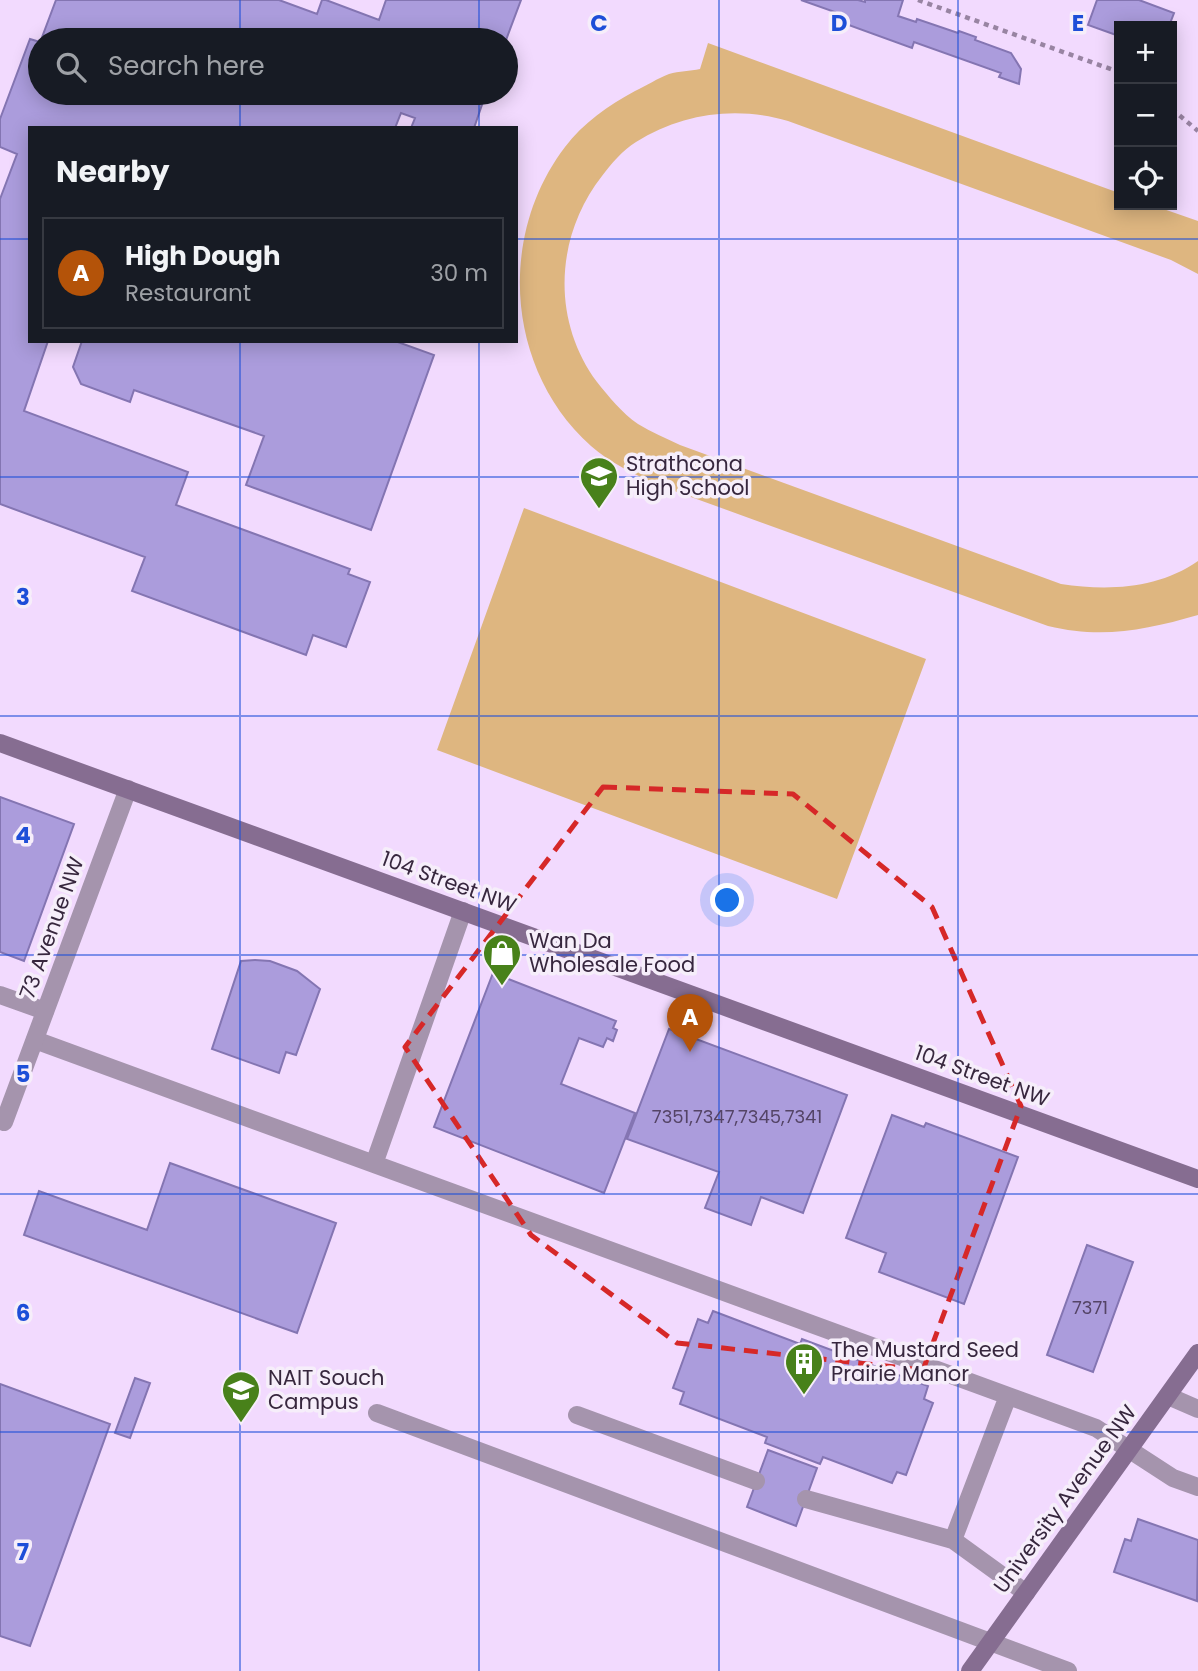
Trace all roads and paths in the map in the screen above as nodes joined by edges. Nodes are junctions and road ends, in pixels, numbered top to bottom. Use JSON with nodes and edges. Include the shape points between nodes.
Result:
{"nodes":[{"id":1,"x":918,"y":0,"type":"edge"},
{"id":2,"x":1114,"y":70,"type":"edge"},
{"id":3,"x":1177,"y":112,"type":"edge"},
{"id":4,"x":1198,"y":131,"type":"edge"},
{"id":5,"x":0,"y":743,"type":"edge"},
{"id":6,"x":128,"y":789,"type":"junction"},
{"id":7,"x":463,"y":911,"type":"junction"},
{"id":8,"x":0,"y":995,"type":"edge"},
{"id":9,"x":46,"y":1011,"type":"junction"},
{"id":10,"x":35,"y":1040,"type":"junction"},
{"id":11,"x":4,"y":1122,"type":"dead end"},
{"id":12,"x":374,"y":1164,"type":"junction"},
{"id":13,"x":1198,"y":1179,"type":"edge"},
{"id":14,"x":1198,"y":1353,"type":"edge"},
{"id":15,"x":1009,"y":1396,"type":"junction"},
{"id":16,"x":1168,"y":1396,"type":"junction"},
{"id":17,"x":1198,"y":1409,"type":"edge"},
{"id":18,"x":377,"y":1413,"type":"dead end"},
{"id":19,"x":577,"y":1415,"type":"dead end"},
{"id":20,"x":1129,"y":1450,"type":"junction"},
{"id":21,"x":756,"y":1481,"type":"dead end"},
{"id":22,"x":1198,"y":1487,"type":"edge"},
{"id":23,"x":806,"y":1499,"type":"dead end"},
{"id":24,"x":953,"y":1541,"type":"junction"},
{"id":25,"x":1026,"y":1593,"type":"junction"},
{"id":26,"x":990,"y":1643,"type":"junction"},
{"id":27,"x":970,"y":1671,"type":"edge"},
{"id":28,"x":1068,"y":1671,"type":"edge"}],
"edges":[{"from":1,"to":2,"type":"path"},
{"from":3,"to":4,"type":"path"},
{"from":5,"to":6,"type":"main road","name":"104 Street NW"},
{"from":6,"to":7,"type":"main road","name":"104 Street NW"},
{"from":6,"to":9,"type":"street","name":"73 Avenue NW"},
{"from":7,"to":12,"type":"street"},
{"from":7,"to":13,"type":"main road","name":"104 Street NW"},
{"from":8,"to":9,"type":"street"},
{"from":9,"to":10,"type":"street","name":"73 Avenue NW"},
{"from":10,"to":11,"type":"street","name":"73 Avenue NW"},
{"from":10,"to":12,"type":"street"},
{"from":12,"to":15,"type":"street"},
{"from":14,"to":16,"type":"main road","name":"University Avenue NW"},
{"from":15,"to":20,"type":"street","via":[[1096,1428]]},
{"from":15,"to":24,"type":"street"},
{"from":16,"to":17,"type":"street"},
{"from":16,"to":20,"type":"main road","name":"University Avenue NW"},
{"from":18,"to":26,"type":"street"},
{"from":19,"to":21,"type":"street"},
{"from":20,"to":22,"type":"street","via":[[1173,1478]]},
{"from":20,"to":25,"type":"main road","name":"University Avenue NW"},
{"from":23,"to":24,"type":"street"},
{"from":24,"to":25,"type":"street"},
{"from":25,"to":26,"type":"main road","name":"University Avenue NW"},
{"from":26,"to":27,"type":"main road","name":"University Avenue NW"},
{"from":26,"to":28,"type":"street"}]}
